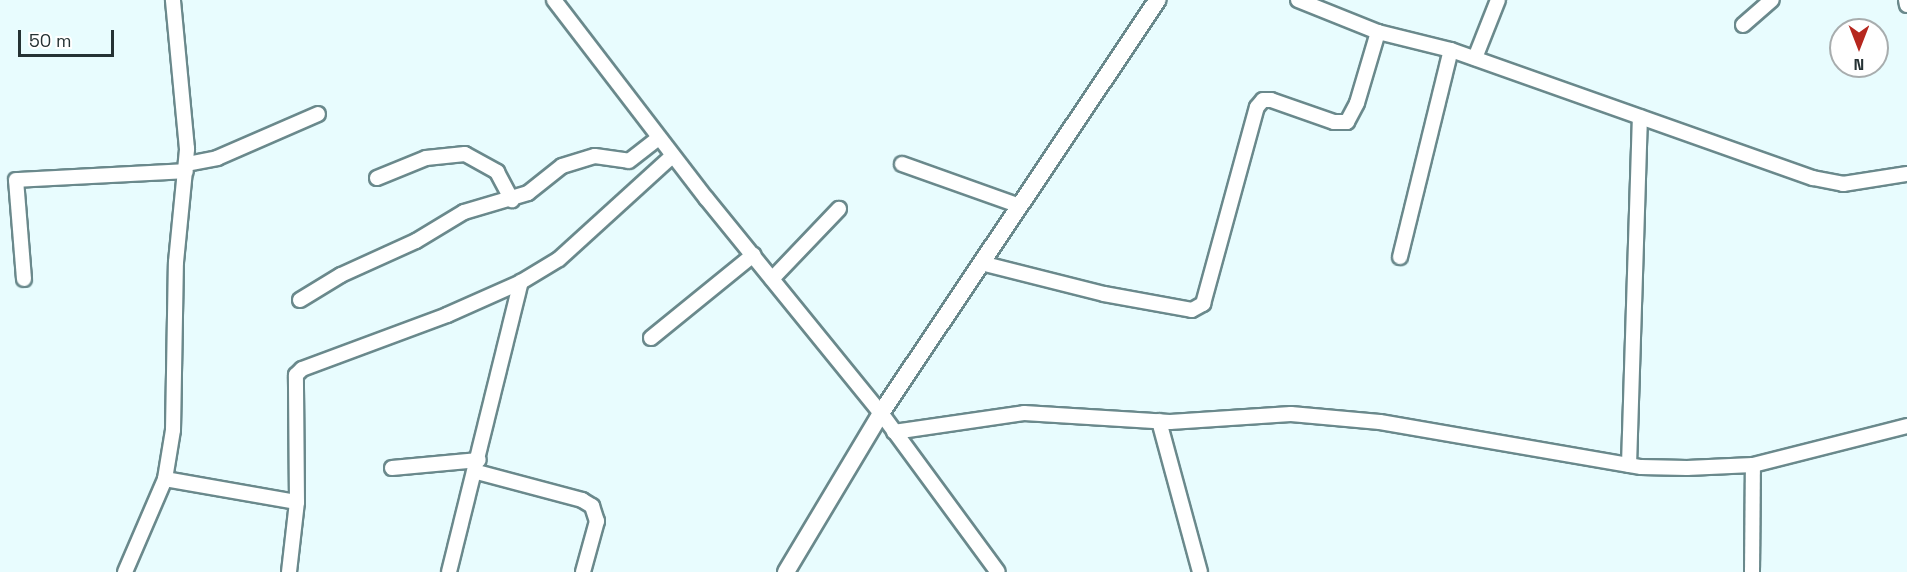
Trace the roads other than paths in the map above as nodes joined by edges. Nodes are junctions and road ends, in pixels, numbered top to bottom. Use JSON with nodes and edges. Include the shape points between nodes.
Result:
{"nodes":[{"id":1,"x":173,"y":0,"type":"edge"},
{"id":2,"x":554,"y":0,"type":"edge"},
{"id":3,"x":1158,"y":0,"type":"edge"},
{"id":4,"x":1298,"y":0,"type":"edge"},
{"id":5,"x":1498,"y":0,"type":"edge"},
{"id":6,"x":1772,"y":0,"type":"edge"},
{"id":7,"x":1906,"y":0,"type":"edge"},
{"id":8,"x":1907,"y":5,"type":"edge"},
{"id":9,"x":1743,"y":25,"type":"dead end"},
{"id":10,"x":1378,"y":32,"type":"junction"},
{"id":11,"x":1451,"y":50,"type":"junction"},
{"id":12,"x":1475,"y":58,"type":"junction"},
{"id":13,"x":318,"y":114,"type":"dead end"},
{"id":14,"x":1640,"y":117,"type":"junction"},
{"id":15,"x":658,"y":138,"type":"junction"},
{"id":16,"x":672,"y":156,"type":"junction"},
{"id":17,"x":902,"y":164,"type":"dead end"},
{"id":18,"x":186,"y":168,"type":"junction"},
{"id":19,"x":1907,"y":174,"type":"edge"},
{"id":20,"x":377,"y":178,"type":"dead end"},
{"id":21,"x":512,"y":200,"type":"junction"},
{"id":22,"x":1020,"y":206,"type":"junction"},
{"id":23,"x":839,"y":209,"type":"dead end"},
{"id":24,"x":753,"y":255,"type":"junction"},
{"id":25,"x":1400,"y":257,"type":"dead end"},
{"id":26,"x":981,"y":263,"type":"junction"},
{"id":27,"x":24,"y":279,"type":"dead end"},
{"id":28,"x":772,"y":279,"type":"junction"},
{"id":29,"x":521,"y":282,"type":"junction"},
{"id":30,"x":300,"y":300,"type":"dead end"},
{"id":31,"x":651,"y":338,"type":"dead end"},
{"id":32,"x":881,"y":413,"type":"junction"},
{"id":33,"x":1159,"y":421,"type":"junction"},
{"id":34,"x":1907,"y":426,"type":"edge"},
{"id":35,"x":894,"y":432,"type":"junction"},
{"id":36,"x":1629,"y":465,"type":"junction"},
{"id":37,"x":1753,"y":465,"type":"junction"},
{"id":38,"x":478,"y":466,"type":"junction"},
{"id":39,"x":392,"y":468,"type":"dead end"},
{"id":40,"x":165,"y":479,"type":"junction"},
{"id":41,"x":297,"y":502,"type":"junction"},
{"id":42,"x":125,"y":572,"type":"edge"},
{"id":43,"x":289,"y":572,"type":"edge"},
{"id":44,"x":449,"y":572,"type":"edge"},
{"id":45,"x":584,"y":572,"type":"edge"},
{"id":46,"x":786,"y":572,"type":"edge"},
{"id":47,"x":998,"y":572,"type":"edge"},
{"id":48,"x":1200,"y":572,"type":"edge"},
{"id":49,"x":1752,"y":572,"type":"edge"}],
"edges":[{"from":1,"to":18,"type":"street"},
{"from":2,"to":15,"type":"street"},
{"from":3,"to":22,"type":"street"},
{"from":4,"to":10,"type":"street"},
{"from":5,"to":12,"type":"street"},
{"from":6,"to":9,"type":"street"},
{"from":7,"to":8,"type":"street"},
{"from":10,"to":11,"type":"street"},
{"from":10,"to":26,"type":"street","via":[[1347,122],[1334,122],[1271,100],[1263,100],[1257,108],[1203,304],[1192,310],[1104,294]]},
{"from":11,"to":12,"type":"street"},
{"from":11,"to":25,"type":"street"},
{"from":12,"to":14,"type":"street"},
{"from":13,"to":18,"type":"street"},
{"from":14,"to":19,"type":"street","via":[[1814,178],[1843,184]]},
{"from":14,"to":36,"type":"street"},
{"from":15,"to":16,"type":"street"},
{"from":15,"to":21,"type":"street","via":[[629,161],[595,156],[562,166],[528,193]]},
{"from":16,"to":24,"type":"street"},
{"from":16,"to":29,"type":"street","via":[[559,259]]},
{"from":17,"to":22,"type":"street"},
{"from":18,"to":27,"type":"street","via":[[16,180]]},
{"from":18,"to":40,"type":"street","via":[[176,262],[172,430]]},
{"from":20,"to":21,"type":"street","via":[[426,158],[465,154],[496,172]]},
{"from":21,"to":30,"type":"street","via":[[464,212]]},
{"from":22,"to":26,"type":"street"},
{"from":23,"to":28,"type":"street"},
{"from":24,"to":28,"type":"street"},
{"from":24,"to":31,"type":"street"},
{"from":26,"to":32,"type":"street"},
{"from":28,"to":32,"type":"street"},
{"from":29,"to":38,"type":"street"},
{"from":29,"to":41,"type":"street","via":[[447,315],[302,369],[296,375],[294,388]]},
{"from":32,"to":35,"type":"street"},
{"from":32,"to":46,"type":"street"},
{"from":33,"to":35,"type":"street","via":[[1024,413]]},
{"from":33,"to":36,"type":"street","via":[[1291,414],[1380,422]]},
{"from":33,"to":48,"type":"street"},
{"from":34,"to":37,"type":"street"},
{"from":35,"to":47,"type":"street"},
{"from":36,"to":37,"type":"street"},
{"from":37,"to":49,"type":"street"},
{"from":38,"to":39,"type":"street"},
{"from":38,"to":44,"type":"street"},
{"from":38,"to":45,"type":"street","via":[[592,506],[597,521]]},
{"from":40,"to":41,"type":"street"},
{"from":40,"to":42,"type":"street"},
{"from":41,"to":43,"type":"street"}]}
